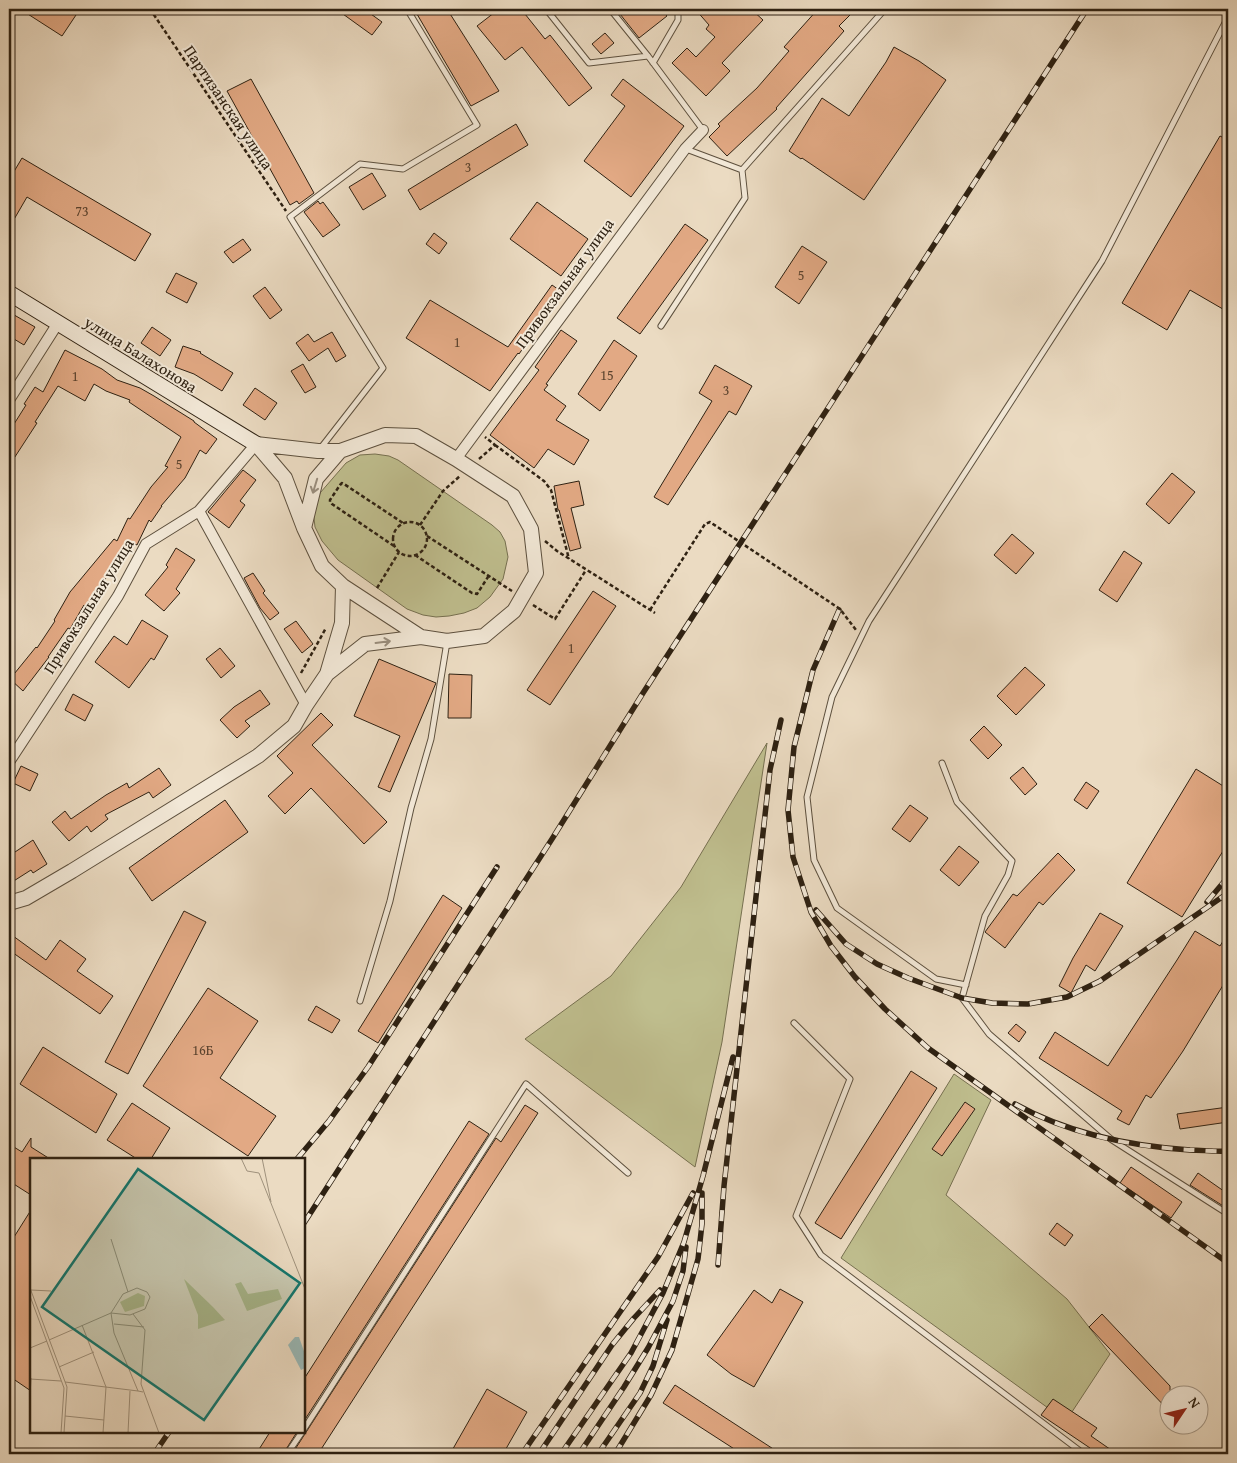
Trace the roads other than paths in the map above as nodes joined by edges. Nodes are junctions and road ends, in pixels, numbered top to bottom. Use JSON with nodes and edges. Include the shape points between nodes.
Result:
{"nodes":[{"id":1,"x":407,"y":9,"type":"edge"},
{"id":2,"x":546,"y":9,"type":"edge"},
{"id":3,"x":610,"y":9,"type":"edge"},
{"id":4,"x":678,"y":9,"type":"edge"},
{"id":5,"x":885,"y":9,"type":"edge"},
{"id":6,"x":1228,"y":17,"type":"edge"},
{"id":7,"x":648,"y":56,"type":"junction"},
{"id":8,"x":653,"y":63,"type":"junction"},
{"id":9,"x":703,"y":130,"type":"joint"},
{"id":10,"x":685,"y":149,"type":"junction"},
{"id":11,"x":742,"y":170,"type":"junction"},
{"id":12,"x":9,"y":293,"type":"edge"},
{"id":13,"x":58,"y":323,"type":"junction"},
{"id":14,"x":661,"y":326,"type":"dead end"},
{"id":15,"x":9,"y":400,"type":"edge"},
{"id":16,"x":256,"y":444,"type":"junction"},
{"id":17,"x":318,"y":451,"type":"junction"},
{"id":18,"x":340,"y":451,"type":"junction"},
{"id":19,"x":456,"y":459,"type":"junction"},
{"id":20,"x":199,"y":511,"type":"junction"},
{"id":21,"x":304,"y":528,"type":"junction"},
{"id":22,"x":342,"y":586,"type":"junction"},
{"id":23,"x":421,"y":637,"type":"junction"},
{"id":24,"x":447,"y":641,"type":"junction"},
{"id":25,"x":327,"y":674,"type":"junction"},
{"id":26,"x":306,"y":705,"type":"junction"},
{"id":27,"x":9,"y":762,"type":"edge"},
{"id":28,"x":942,"y":763,"type":"dead end"},
{"id":29,"x":9,"y":903,"type":"edge"},
{"id":30,"x":966,"y":984,"type":"junction"},
{"id":31,"x":360,"y":1001,"type":"dead end"},
{"id":32,"x":794,"y":1023,"type":"dead end"},
{"id":33,"x":628,"y":1173,"type":"dead end"},
{"id":34,"x":1228,"y":1214,"type":"edge"},
{"id":35,"x":305,"y":1427,"type":"edge"},
{"id":36,"x":301,"y":1433,"type":"edge"},
{"id":37,"x":287,"y":1454,"type":"edge"},
{"id":38,"x":1084,"y":1454,"type":"edge"}],
"edges":[{"from":1,"to":17,"type":"lane","via":[[477,125],[403,169],[360,164],[290,217],[383,368]]},
{"from":2,"to":7,"type":"lane","via":[[589,63]]},
{"from":3,"to":7,"type":"lane"},
{"from":4,"to":8,"type":"lane","via":[[678,20]]},
{"from":5,"to":11,"type":"lane"},
{"from":6,"to":30,"type":"lane","via":[[1102,261],[869,621],[832,697],[808,797],[814,860],[837,908],[936,979]]},
{"from":7,"to":8,"type":"lane"},
{"from":8,"to":9,"type":"lane"},
{"from":9,"to":10,"type":"street","name":"Привокзальная улица"},
{"from":10,"to":11,"type":"lane"},
{"from":10,"to":19,"type":"street","name":"Привокзальная улица"},
{"from":11,"to":14,"type":"lane","via":[[745,198]]},
{"from":12,"to":13,"type":"main road","name":"улица Балахонова"},
{"from":13,"to":15,"type":"street"},
{"from":13,"to":16,"type":"main road","name":"улица Балахонова"},
{"from":16,"to":17,"type":"street","name":"улица Балахонова"},
{"from":16,"to":20,"type":"street","name":"Привокзальная улица"},
{"from":16,"to":21,"type":"street","name":"улица Балахонова","via":[[284,478]]},
{"from":17,"to":18,"type":"street","name":"улица Балахонова"},
{"from":18,"to":19,"type":"street","name":"улица Балахонова","via":[[385,435],[416,436]]},
{"from":18,"to":21,"type":"street","one_way":true,"via":[[316,479]]},
{"from":19,"to":24,"type":"street","name":"улица Балахонова","via":[[513,496],[531,529],[536,573],[514,611],[484,636]]},
{"from":20,"to":26,"type":"street"},
{"from":20,"to":27,"type":"street","name":"Привокзальная улица","via":[[146,544],[118,596]]},
{"from":21,"to":22,"type":"street","name":"улица Балахонова","via":[[322,566]]},
{"from":22,"to":23,"type":"street","name":"улица Балахонова"},
{"from":22,"to":25,"type":"street","via":[[342,623]]},
{"from":23,"to":24,"type":"street","name":"улица Балахонова"},
{"from":25,"to":23,"type":"street","one_way":true,"via":[[365,644]]},
{"from":24,"to":31,"type":"lane","via":[[431,739],[390,901]]},
{"from":25,"to":26,"type":"street"},
{"from":26,"to":29,"type":"street","via":[[294,726],[258,756],[72,872],[26,898]]},
{"from":28,"to":30,"type":"lane","via":[[957,802],[1012,861],[1008,875],[985,916]]},
{"from":30,"to":34,"type":"lane","via":[[962,998],[989,1034],[1112,1140]]},
{"from":32,"to":38,"type":"lane","via":[[850,1079],[796,1216],[821,1255]]},
{"from":33,"to":35,"type":"lane","via":[[526,1084]]},
{"from":36,"to":37,"type":"lane"}]}
